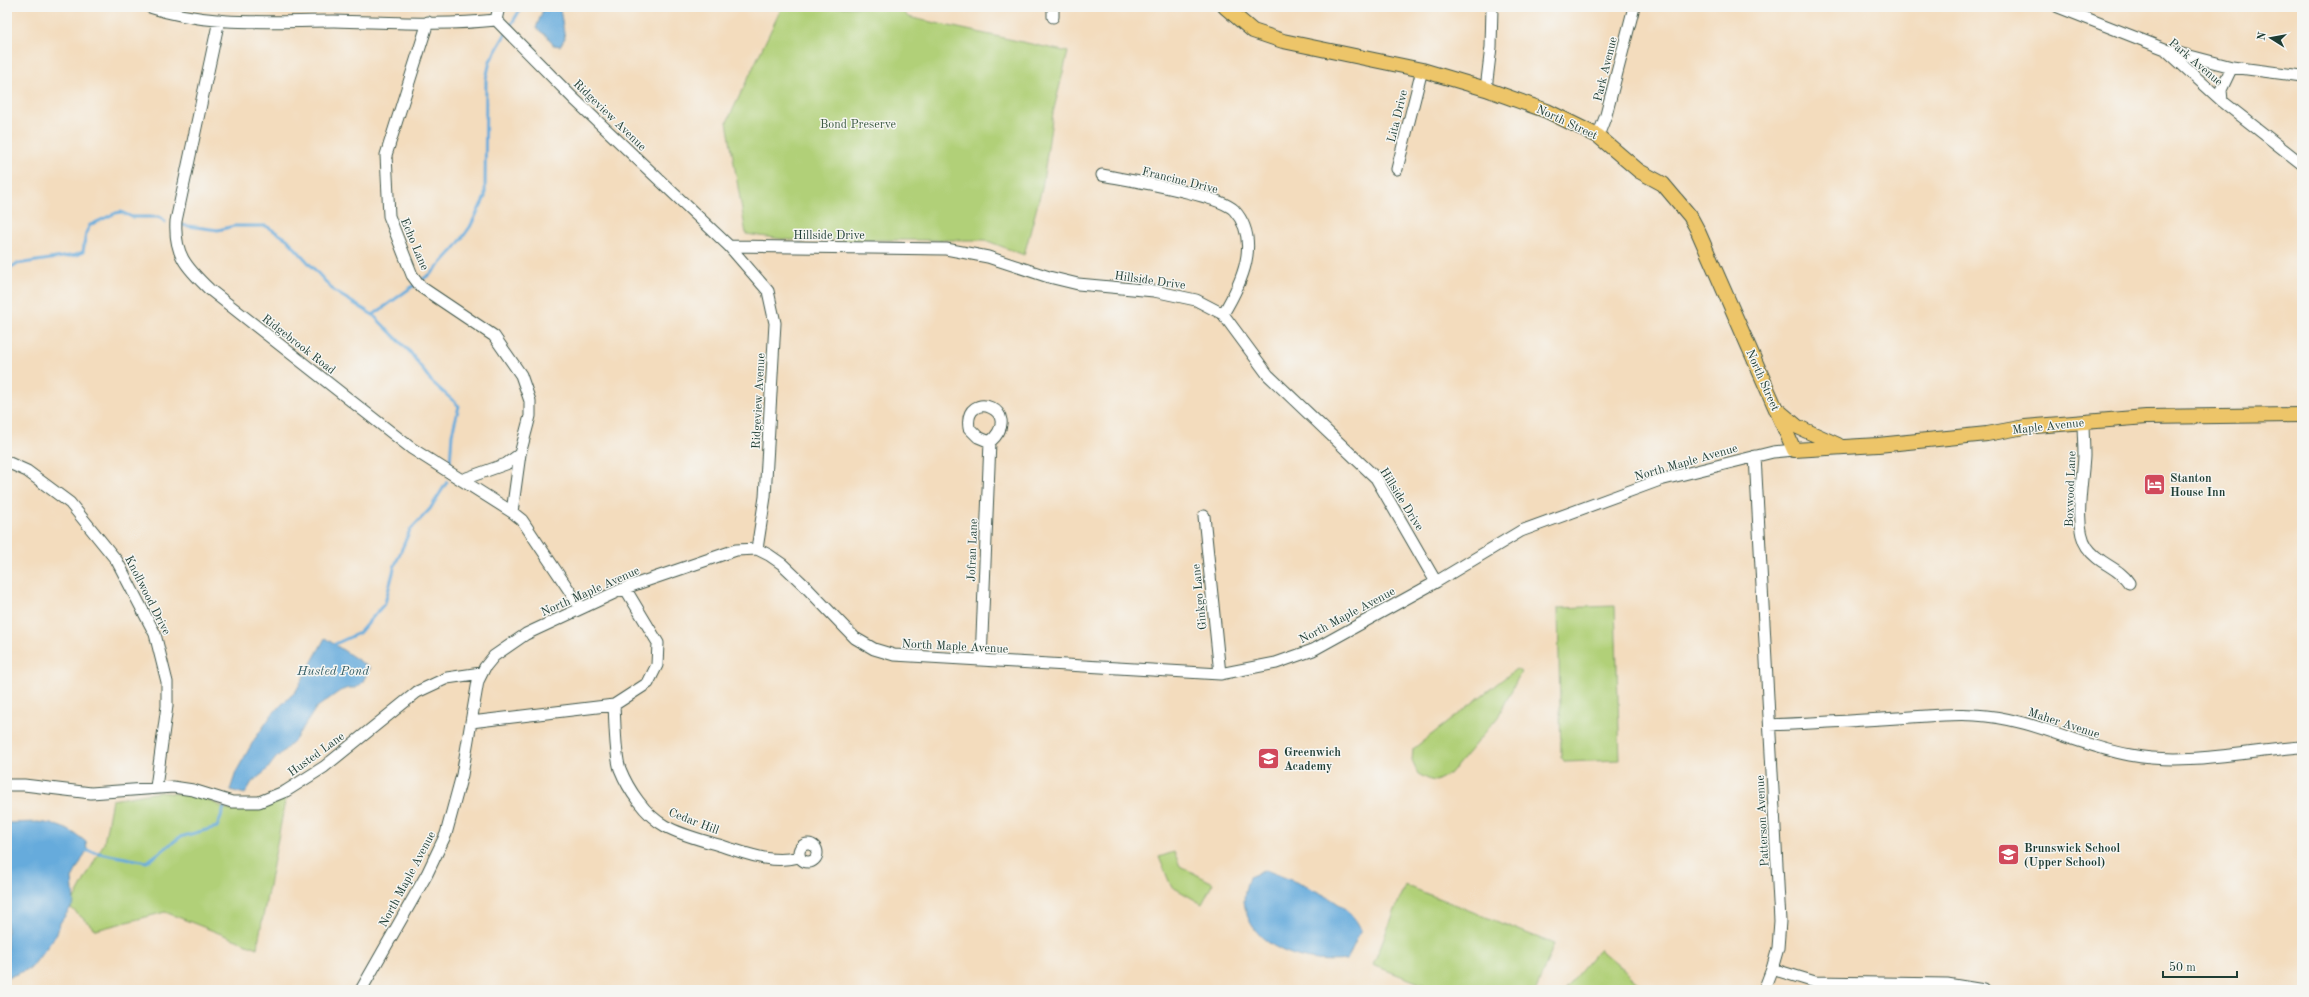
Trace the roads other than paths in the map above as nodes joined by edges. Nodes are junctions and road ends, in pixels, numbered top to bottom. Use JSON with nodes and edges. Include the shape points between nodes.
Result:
{"nodes":[{"id":1,"x":150,"y":7,"type":"edge"},
{"id":2,"x":499,"y":7,"type":"edge"},
{"id":3,"x":1225,"y":7,"type":"edge"},
{"id":4,"x":1492,"y":7,"type":"edge"},
{"id":5,"x":1634,"y":7,"type":"edge"},
{"id":6,"x":2058,"y":7,"type":"edge"},
{"id":7,"x":219,"y":20,"type":"junction"},
{"id":8,"x":428,"y":22,"type":"junction"},
{"id":9,"x":499,"y":23,"type":"junction"},
{"id":10,"x":2164,"y":50,"type":"junction"},
{"id":11,"x":2232,"y":67,"type":"junction"},
{"id":12,"x":1422,"y":70,"type":"junction"},
{"id":13,"x":2302,"y":76,"type":"edge"},
{"id":14,"x":1486,"y":89,"type":"junction"},
{"id":15,"x":2222,"y":101,"type":"junction"},
{"id":16,"x":1598,"y":136,"type":"junction"},
{"id":17,"x":2302,"y":164,"type":"edge"},
{"id":18,"x":1398,"y":169,"type":"dead end"},
{"id":19,"x":1102,"y":175,"type":"dead end"},
{"id":20,"x":729,"y":246,"type":"junction"},
{"id":21,"x":1223,"y":314,"type":"junction"},
{"id":22,"x":1777,"y":409,"type":"junction"},
{"id":23,"x":2302,"y":415,"type":"edge"},
{"id":24,"x":2083,"y":422,"type":"junction"},
{"id":25,"x":990,"y":442,"type":"dead end"},
{"id":26,"x":1842,"y":447,"type":"junction"},
{"id":27,"x":1794,"y":450,"type":"junction"},
{"id":28,"x":520,"y":454,"type":"junction"},
{"id":29,"x":1755,"y":456,"type":"junction"},
{"id":30,"x":7,"y":462,"type":"edge"},
{"id":31,"x":461,"y":480,"type":"junction"},
{"id":32,"x":512,"y":512,"type":"junction"},
{"id":33,"x":1204,"y":516,"type":"dead end"},
{"id":34,"x":757,"y":549,"type":"junction"},
{"id":35,"x":1436,"y":582,"type":"junction"},
{"id":36,"x":2129,"y":583,"type":"dead end"},
{"id":37,"x":625,"y":588,"type":"junction"},
{"id":38,"x":581,"y":608,"type":"junction"},
{"id":39,"x":981,"y":660,"type":"junction"},
{"id":40,"x":481,"y":673,"type":"junction"},
{"id":41,"x":1220,"y":674,"type":"junction"},
{"id":42,"x":614,"y":705,"type":"junction"},
{"id":43,"x":471,"y":722,"type":"junction"},
{"id":44,"x":1770,"y":725,"type":"junction"},
{"id":45,"x":2302,"y":747,"type":"edge"},
{"id":46,"x":7,"y":785,"type":"edge"},
{"id":47,"x":156,"y":787,"type":"junction"},
{"id":48,"x":799,"y":857,"type":"dead end"},
{"id":49,"x":1772,"y":969,"type":"junction"},
{"id":50,"x":361,"y":990,"type":"edge"},
{"id":51,"x":1764,"y":990,"type":"edge"},
{"id":52,"x":1984,"y":990,"type":"edge"}],
"edges":[{"from":1,"to":7,"type":"street","via":[[180,15]]},
{"from":2,"to":9,"type":"street"},
{"from":3,"to":12,"type":"main road","name":"North Street","via":[[1253,31],[1283,42]]},
{"from":4,"to":14,"type":"street"},
{"from":5,"to":16,"type":"street","name":"Park Avenue","via":[[1606,115]]},
{"from":6,"to":10,"type":"street","name":"Park Avenue"},
{"from":7,"to":8,"type":"street"},
{"from":7,"to":31,"type":"street","name":"Ridgebrook Road","via":[[176,221],[175,237],[178,250],[193,273],[221,299],[412,448]]},
{"from":8,"to":9,"type":"street"},
{"from":8,"to":28,"type":"street","name":"Echo Lane","via":[[386,155],[389,216],[412,275],[421,287],[494,336],[522,375],[530,401],[530,416]]},
{"from":9,"to":20,"type":"street","name":"Ridgeview Avenue","via":[[573,98]]},
{"from":10,"to":11,"type":"street"},
{"from":10,"to":15,"type":"street","name":"Park Avenue"},
{"from":11,"to":13,"type":"street"},
{"from":11,"to":15,"type":"street","via":[[2221,90]]},
{"from":12,"to":14,"type":"main road","name":"North Street"},
{"from":12,"to":18,"type":"street","name":"Lita Drive"},
{"from":14,"to":16,"type":"main road","name":"North Street","via":[[1547,111]]},
{"from":15,"to":17,"type":"street","name":"Park Avenue"},
{"from":16,"to":22,"type":"main road","name":"North Street","via":[[1639,171],[1663,184],[1690,216]]},
{"from":19,"to":21,"type":"street","name":"Francine Drive","via":[[1214,199],[1233,209],[1245,226],[1249,251],[1237,292]]},
{"from":20,"to":21,"type":"street","name":"Hillside Drive","via":[[946,249],[988,257],[1078,284],[1154,291],[1196,300]]},
{"from":20,"to":34,"type":"street","name":"Ridgeview Avenue","via":[[768,291],[776,323],[766,498]]},
{"from":21,"to":35,"type":"street","name":"Hillside Drive","via":[[1268,375],[1376,478]]},
{"from":22,"to":26,"type":"main road","via":[[1798,427]]},
{"from":22,"to":27,"type":"main road","name":"North Street"},
{"from":23,"to":24,"type":"main road","name":"Maple Avenue","via":[[2185,415]]},
{"from":24,"to":26,"type":"main road","name":"Maple Avenue","via":[[2025,427],[1988,434]]},
{"from":24,"to":36,"type":"street","name":"Boxwood Lane","via":[[2084,457],[2080,524],[2082,538],[2099,560],[2124,575]]},
{"from":25,"to":39,"type":"street","name":"Jofran Lane"},
{"from":26,"to":27,"type":"main road","name":"Maple Avenue"},
{"from":27,"to":29,"type":"street","name":"North Maple Avenue"},
{"from":28,"to":31,"type":"street","via":[[506,464]]},
{"from":28,"to":32,"type":"street","name":"Echo Lane"},
{"from":29,"to":35,"type":"street","name":"North Maple Avenue","via":[[1660,480],[1520,531]]},
{"from":29,"to":44,"type":"street","name":"Patterson Avenue"},
{"from":30,"to":47,"type":"street","name":"Knollwood Drive","via":[[27,471],[70,503],[118,561],[155,634],[167,682],[166,720]]},
{"from":31,"to":32,"type":"street","name":"Ridgebrook Road"},
{"from":32,"to":38,"type":"street","name":"Ridgebrook Road","via":[[522,520]]},
{"from":33,"to":41,"type":"street","name":"Ginkgo Lane"},
{"from":34,"to":37,"type":"street","name":"North Maple Avenue","via":[[736,550]]},
{"from":34,"to":39,"type":"street","name":"North Maple Avenue","via":[[782,564],[855,638],[874,649],[894,655]]},
{"from":35,"to":41,"type":"street","name":"North Maple Avenue","via":[[1313,650],[1276,663]]},
{"from":37,"to":38,"type":"street","name":"North Maple Avenue"},
{"from":37,"to":42,"type":"street","via":[[658,643],[657,665],[648,682]]},
{"from":38,"to":40,"type":"street","name":"North Maple Avenue","via":[[510,644],[494,656]]},
{"from":39,"to":41,"type":"street","name":"North Maple Avenue"},
{"from":40,"to":43,"type":"street","name":"North Maple Avenue"},
{"from":40,"to":47,"type":"street","name":"Husted Lane","via":[[447,678],[422,689],[312,776],[286,791],[259,802],[232,802],[193,790]]},
{"from":42,"to":43,"type":"street"},
{"from":42,"to":48,"type":"street","name":"Cedar Hill","via":[[620,768],[635,796],[653,817],[665,826],[690,836],[765,859],[787,860]]},
{"from":43,"to":50,"type":"street","name":"North Maple Avenue","via":[[458,791],[444,839]]},
{"from":44,"to":45,"type":"street","name":"Maher Avenue","via":[[1934,714],[1975,714],[2027,723],[2110,751],[2154,759],[2200,758]]},
{"from":44,"to":49,"type":"street","name":"Patterson Avenue","via":[[1780,921],[1778,948]]},
{"from":46,"to":47,"type":"street","name":"Husted Lane","via":[[91,793]]},
{"from":49,"to":51,"type":"street","name":"Patterson Avenue"},
{"from":49,"to":52,"type":"street","via":[[1815,982],[1948,984]]}]}
